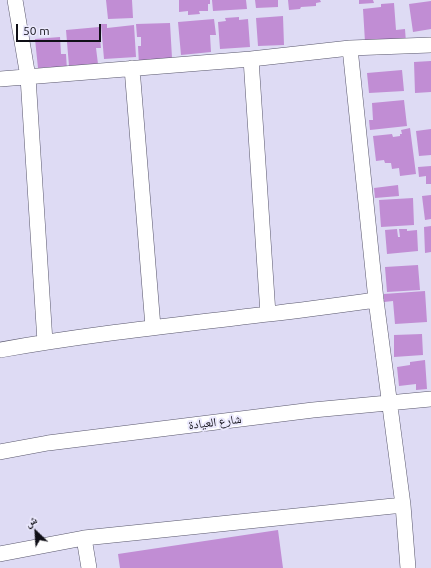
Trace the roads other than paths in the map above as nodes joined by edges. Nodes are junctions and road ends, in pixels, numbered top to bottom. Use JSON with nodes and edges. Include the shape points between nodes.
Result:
{"nodes":[{"id":1,"x":15,"y":0,"type":"edge"},
{"id":2,"x":431,"y":46,"type":"edge"},
{"id":3,"x":350,"y":48,"type":"junction"},
{"id":4,"x":251,"y":59,"type":"junction"},
{"id":5,"x":132,"y":68,"type":"junction"},
{"id":6,"x":28,"y":77,"type":"junction"},
{"id":7,"x":0,"y":78,"type":"edge"},
{"id":8,"x":376,"y":300,"type":"junction"},
{"id":9,"x":268,"y":314,"type":"junction"},
{"id":10,"x":153,"y":327,"type":"junction"},
{"id":11,"x":45,"y":342,"type":"junction"},
{"id":12,"x":0,"y":350,"type":"edge"},
{"id":13,"x":431,"y":399,"type":"edge"},
{"id":14,"x":391,"y":404,"type":"junction"},
{"id":15,"x":0,"y":452,"type":"edge"},
{"id":16,"x":403,"y":505,"type":"junction"},
{"id":17,"x":84,"y":538,"type":"junction"},
{"id":18,"x":0,"y":554,"type":"edge"},
{"id":19,"x":89,"y":568,"type":"edge"},
{"id":20,"x":408,"y":568,"type":"edge"}],
"edges":[{"from":1,"to":6,"type":"street"},
{"from":2,"to":3,"type":"street"},
{"from":3,"to":4,"type":"street"},
{"from":3,"to":8,"type":"street"},
{"from":4,"to":5,"type":"street"},
{"from":4,"to":9,"type":"street"},
{"from":5,"to":6,"type":"street"},
{"from":5,"to":10,"type":"street"},
{"from":6,"to":7,"type":"street"},
{"from":6,"to":11,"type":"street"},
{"from":8,"to":9,"type":"street"},
{"from":8,"to":14,"type":"street"},
{"from":9,"to":10,"type":"street"},
{"from":10,"to":11,"type":"street"},
{"from":11,"to":12,"type":"street"},
{"from":13,"to":14,"type":"street","name":"شارع العيادة"},
{"from":14,"to":15,"type":"street","name":"شارع العيادة","via":[[305,411],[48,443]]},
{"from":14,"to":16,"type":"street"},
{"from":16,"to":17,"type":"street"},
{"from":16,"to":20,"type":"street"},
{"from":17,"to":18,"type":"street"},
{"from":17,"to":19,"type":"street"}]}
